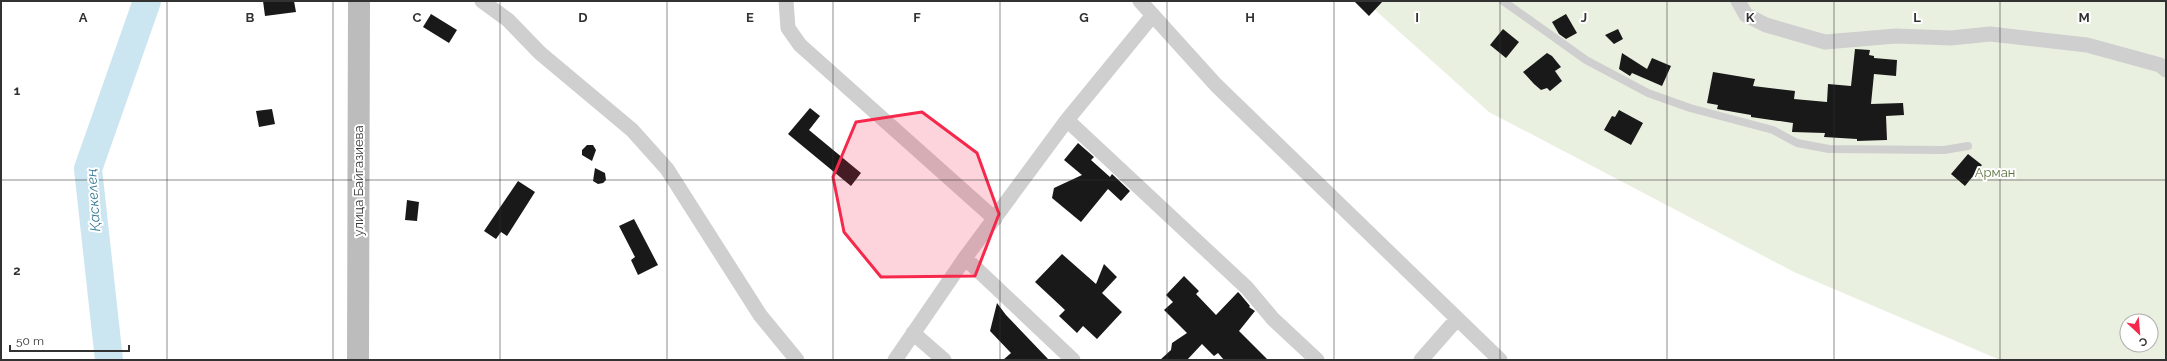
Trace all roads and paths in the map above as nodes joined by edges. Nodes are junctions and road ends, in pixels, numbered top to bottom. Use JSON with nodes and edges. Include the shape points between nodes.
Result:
{"nodes":[{"id":1,"x":359,"y":1,"type":"edge"},
{"id":2,"x":482,"y":1,"type":"edge"},
{"id":3,"x":786,"y":1,"type":"edge"},
{"id":4,"x":1140,"y":1,"type":"edge"},
{"id":5,"x":1503,"y":1,"type":"edge"},
{"id":6,"x":1738,"y":1,"type":"edge"},
{"id":7,"x":1153,"y":15,"type":"junction"},
{"id":8,"x":2166,"y":70,"type":"edge"},
{"id":9,"x":1067,"y":120,"type":"junction"},
{"id":10,"x":1968,"y":146,"type":"dead end"},
{"id":11,"x":994,"y":219,"type":"junction"},
{"id":12,"x":965,"y":258,"type":"junction"},
{"id":13,"x":1457,"y":319,"type":"junction"},
{"id":14,"x":913,"y":333,"type":"junction"},
{"id":15,"x":358,"y":360,"type":"edge"},
{"id":16,"x":797,"y":360,"type":"edge"},
{"id":17,"x":895,"y":360,"type":"edge"},
{"id":18,"x":944,"y":360,"type":"edge"},
{"id":19,"x":1073,"y":360,"type":"edge"},
{"id":20,"x":1317,"y":360,"type":"edge"},
{"id":21,"x":1421,"y":360,"type":"edge"},
{"id":22,"x":1500,"y":360,"type":"edge"}],
"edges":[{"from":1,"to":15,"type":"main road","name":"улица Байгазиева"},
{"from":2,"to":16,"type":"street","via":[[508,20],[545,57],[632,130],[667,170],[760,315]]},
{"from":3,"to":11,"type":"street","via":[[788,28],[800,45]]},
{"from":4,"to":7,"type":"street"},
{"from":5,"to":10,"type":"lane","via":[[1586,60],[1648,93],[1690,108],[1773,130],[1797,143],[1829,149],[1944,150]]},
{"from":6,"to":8,"type":"street","via":[[1746,15],[1766,25],[1825,42],[1896,36],[1951,38],[1990,34],[2087,45],[2160,65]]},
{"from":7,"to":9,"type":"street"},
{"from":7,"to":13,"type":"street","via":[[1216,85]]},
{"from":9,"to":11,"type":"street"},
{"from":9,"to":20,"type":"street","via":[[1247,288],[1273,319]]},
{"from":11,"to":12,"type":"street"},
{"from":12,"to":14,"type":"street"},
{"from":12,"to":19,"type":"street"},
{"from":13,"to":21,"type":"street"},
{"from":13,"to":22,"type":"street"},
{"from":14,"to":17,"type":"street"},
{"from":14,"to":18,"type":"street"}]}
